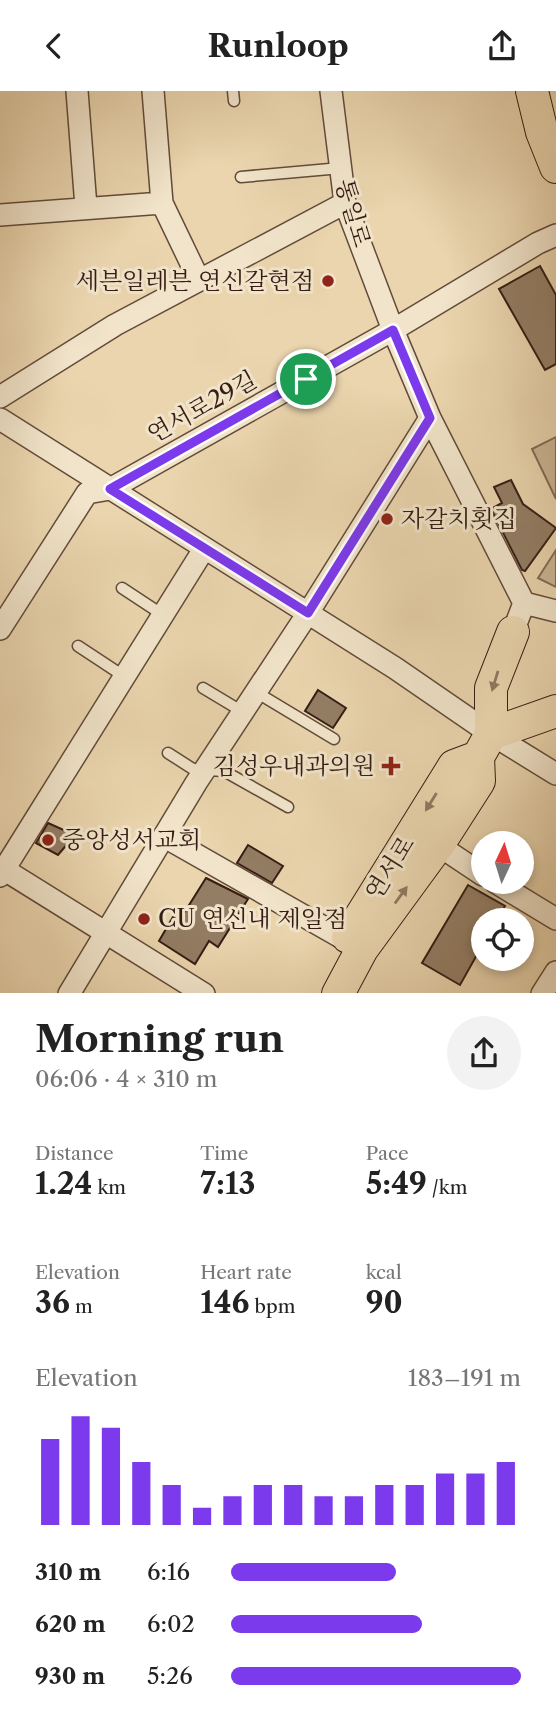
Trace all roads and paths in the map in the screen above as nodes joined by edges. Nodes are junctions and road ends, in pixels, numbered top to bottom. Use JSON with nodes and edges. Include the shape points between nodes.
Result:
{"nodes":[{"id":1,"x":77,"y":91,"type":"edge"},
{"id":2,"x":153,"y":91,"type":"edge"},
{"id":3,"x":331,"y":91,"type":"edge"},
{"id":4,"x":532,"y":91,"type":"edge"},
{"id":5,"x":556,"y":167,"type":"edge"},
{"id":6,"x":341,"y":168,"type":"junction"},
{"id":7,"x":242,"y":177,"type":"dead end"},
{"id":8,"x":162,"y":203,"type":"junction"},
{"id":9,"x":345,"y":203,"type":"junction"},
{"id":10,"x":86,"y":207,"type":"junction"},
{"id":11,"x":0,"y":215,"type":"edge"},
{"id":12,"x":556,"y":235,"type":"edge"},
{"id":13,"x":199,"y":280,"type":"junction"},
{"id":14,"x":393,"y":330,"type":"junction"},
{"id":15,"x":0,"y":397,"type":"edge"},
{"id":16,"x":430,"y":418,"type":"junction"},
{"id":17,"x":0,"y":419,"type":"edge"},
{"id":18,"x":110,"y":489,"type":"junction"},
{"id":19,"x":204,"y":549,"type":"junction"},
{"id":20,"x":122,"y":588,"type":"dead end"},
{"id":21,"x":556,"y":611,"type":"edge"},
{"id":22,"x":308,"y":613,"type":"junction"},
{"id":23,"x":163,"y":615,"type":"junction"},
{"id":24,"x":518,"y":617,"type":"junction"},
{"id":25,"x":0,"y":629,"type":"edge"},
{"id":26,"x":78,"y":646,"type":"dead end"},
{"id":27,"x":124,"y":677,"type":"junction"},
{"id":28,"x":203,"y":688,"type":"dead end"},
{"id":29,"x":256,"y":692,"type":"junction"},
{"id":30,"x":556,"y":711,"type":"edge"},
{"id":31,"x":243,"y":712,"type":"junction"},
{"id":32,"x":334,"y":739,"type":"dead end"},
{"id":33,"x":484,"y":745,"type":"junction"},
{"id":34,"x":168,"y":753,"type":"dead end"},
{"id":35,"x":205,"y":771,"type":"junction"},
{"id":36,"x":556,"y":774,"type":"edge"},
{"id":37,"x":288,"y":807,"type":"dead end"},
{"id":38,"x":165,"y":837,"type":"junction"},
{"id":39,"x":438,"y":845,"type":"junction"},
{"id":40,"x":471,"y":867,"type":"edge"},
{"id":41,"x":1,"y":871,"type":"edge"},
{"id":42,"x":515,"y":894,"type":"edge"},
{"id":43,"x":556,"y":919,"type":"edge"},
{"id":44,"x":106,"y":933,"type":"junction"},
{"id":45,"x":346,"y":940,"type":"junction"},
{"id":46,"x":75,"y":991,"type":"edge"},
{"id":47,"x":204,"y":993,"type":"edge"},
{"id":48,"x":317,"y":993,"type":"edge"},
{"id":49,"x":338,"y":993,"type":"edge"}],
"edges":[{"from":1,"to":10,"type":"street"},
{"from":2,"to":8,"type":"street"},
{"from":3,"to":6,"type":"street","name":"통일로"},
{"from":4,"to":5,"type":"main road"},
{"from":6,"to":7,"type":"lane"},
{"from":6,"to":9,"type":"street","name":"통일로"},
{"from":8,"to":10,"type":"street"},
{"from":8,"to":13,"type":"street"},
{"from":9,"to":13,"type":"street"},
{"from":9,"to":14,"type":"street","name":"통일로"},
{"from":10,"to":11,"type":"street"},
{"from":12,"to":14,"type":"street"},
{"from":13,"to":15,"type":"street","via":[[115,325]]},
{"from":14,"to":16,"type":"street","name":"통일로"},
{"from":14,"to":18,"type":"street","name":"연서로29길"},
{"from":16,"to":22,"type":"street"},
{"from":16,"to":24,"type":"street","name":"통일로"},
{"from":17,"to":18,"type":"street"},
{"from":18,"to":19,"type":"street"},
{"from":18,"to":25,"type":"street","name":"연서로29길","via":[[88,493]]},
{"from":19,"to":22,"type":"street"},
{"from":19,"to":23,"type":"street"},
{"from":20,"to":23,"type":"lane"},
{"from":21,"to":24,"type":"street"},
{"from":22,"to":29,"type":"street"},
{"from":22,"to":33,"type":"street","via":[[395,668]]},
{"from":23,"to":27,"type":"street"},
{"from":24,"to":33,"type":"main road","one_way":true,"via":[[491,688]]},
{"from":26,"to":27,"type":"lane"},
{"from":27,"to":41,"type":"street"},
{"from":28,"to":31,"type":"lane"},
{"from":29,"to":31,"type":"street"},
{"from":29,"to":32,"type":"lane"},
{"from":30,"to":33,"type":"main road","name":"연서로"},
{"from":31,"to":35,"type":"street"},
{"from":33,"to":36,"type":"street"},
{"from":33,"to":39,"type":"main road","name":"연서로","via":[[479,781]]},
{"from":33,"to":45,"type":"main road","name":"연서로","one_way":true,"via":[[454,766]]},
{"from":34,"to":35,"type":"lane"},
{"from":35,"to":37,"type":"lane","via":[[224,771]]},
{"from":35,"to":38,"type":"street"},
{"from":38,"to":44,"type":"street"},
{"from":38,"to":45,"type":"street"},
{"from":39,"to":40,"type":"street"},
{"from":49,"to":39,"type":"main road","name":"연서로","one_way":true,"via":[[362,949]]},
{"from":41,"to":44,"type":"street"},
{"from":42,"to":43,"type":"street"},
{"from":44,"to":46,"type":"street"},
{"from":44,"to":47,"type":"street"},
{"from":45,"to":48,"type":"main road","name":"연서로"}]}
